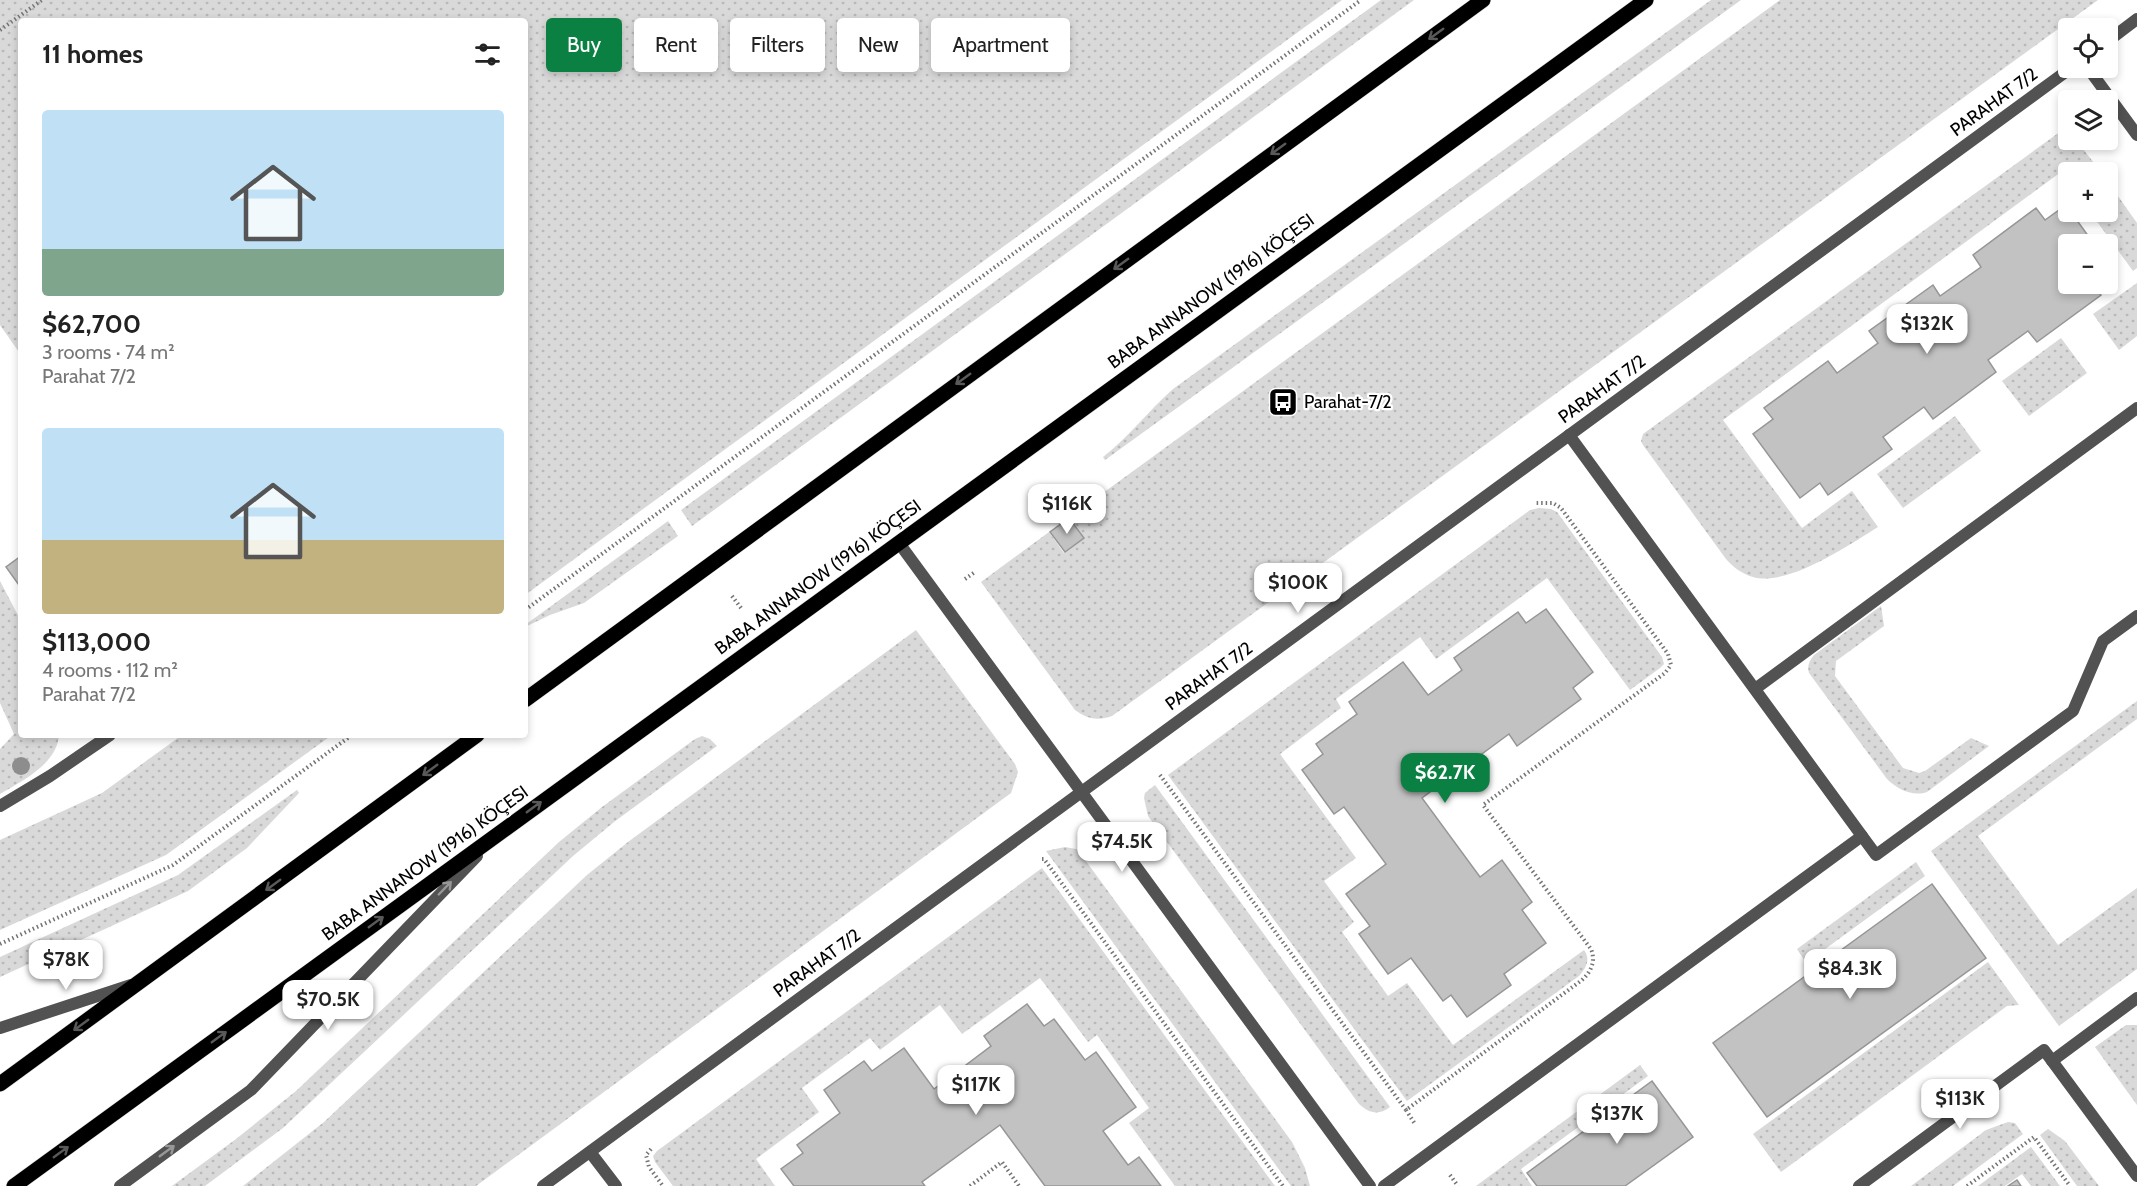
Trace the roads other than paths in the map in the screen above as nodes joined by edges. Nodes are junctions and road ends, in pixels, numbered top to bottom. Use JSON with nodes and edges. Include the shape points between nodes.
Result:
{"nodes":[{"id":1,"x":1483,"y":0,"type":"edge"},
{"id":2,"x":1646,"y":0,"type":"edge"},
{"id":3,"x":2137,"y":19,"type":"edge"},
{"id":4,"x":2118,"y":33,"type":"edge"},
{"id":5,"x":2058,"y":78,"type":"edge"},
{"id":6,"x":2095,"y":78,"type":"edge"},
{"id":7,"x":2137,"y":135,"type":"edge"},
{"id":8,"x":2137,"y":408,"type":"edge"},
{"id":9,"x":1569,"y":435,"type":"junction"},
{"id":10,"x":899,"y":543,"type":"junction"},
{"id":11,"x":2137,"y":616,"type":"edge"},
{"id":12,"x":1755,"y":688,"type":"junction"},
{"id":13,"x":528,"y":698,"type":"edge"},
{"id":14,"x":106,"y":738,"type":"edge"},
{"id":15,"x":473,"y":738,"type":"edge"},
{"id":16,"x":1082,"y":792,"type":"junction"},
{"id":17,"x":0,"y":806,"type":"edge"},
{"id":18,"x":498,"y":833,"type":"junction"},
{"id":19,"x":1862,"y":836,"type":"junction"},
{"id":20,"x":141,"y":982,"type":"junction"},
{"id":21,"x":2137,"y":998,"type":"edge"},
{"id":22,"x":0,"y":1028,"type":"edge"},
{"id":23,"x":2052,"y":1061,"type":"junction"},
{"id":24,"x":0,"y":1084,"type":"edge"},
{"id":25,"x":590,"y":1152,"type":"junction"},
{"id":26,"x":2137,"y":1176,"type":"edge"},
{"id":27,"x":14,"y":1186,"type":"edge"},
{"id":28,"x":120,"y":1186,"type":"edge"},
{"id":29,"x":543,"y":1186,"type":"edge"},
{"id":30,"x":616,"y":1186,"type":"edge"},
{"id":31,"x":1370,"y":1186,"type":"edge"},
{"id":32,"x":1384,"y":1186,"type":"edge"},
{"id":33,"x":1858,"y":1186,"type":"edge"}],
"edges":[{"from":1,"to":13,"type":"main road","one_way":true},
{"from":2,"to":10,"type":"main road","name":"BABA ANNANOW (1916) KÖÇESI"},
{"from":3,"to":4,"type":"street"},
{"from":5,"to":9,"type":"street","name":"PARAHAT 7/2"},
{"from":6,"to":7,"type":"street"},
{"from":8,"to":12,"type":"street"},
{"from":9,"to":12,"type":"street"},
{"from":9,"to":16,"type":"street","name":"PARAHAT 7/2"},
{"from":10,"to":16,"type":"street"},
{"from":18,"to":10,"type":"main road","name":"BABA ANNANOW (1916) KÖÇESI","one_way":true},
{"from":11,"to":19,"type":"street","via":[[2103,641],[2073,711],[1876,855]]},
{"from":12,"to":19,"type":"street"},
{"from":14,"to":17,"type":"street"},
{"from":15,"to":20,"type":"main road","one_way":true},
{"from":16,"to":25,"type":"street","name":"PARAHAT 7/2"},
{"from":16,"to":31,"type":"street"},
{"from":27,"to":18,"type":"main road","name":"BABA ANNANOW (1916) KÖÇESI","one_way":true},
{"from":28,"to":18,"type":"street","one_way":true,"via":[[251,1089]]},
{"from":19,"to":32,"type":"street"},
{"from":20,"to":22,"type":"street"},
{"from":20,"to":24,"type":"main road","one_way":true},
{"from":21,"to":23,"type":"street"},
{"from":23,"to":26,"type":"street"},
{"from":23,"to":33,"type":"street","via":[[2044,1050]]},
{"from":25,"to":29,"type":"street","name":"PARAHAT 7/2"},
{"from":25,"to":30,"type":"street"}]}
